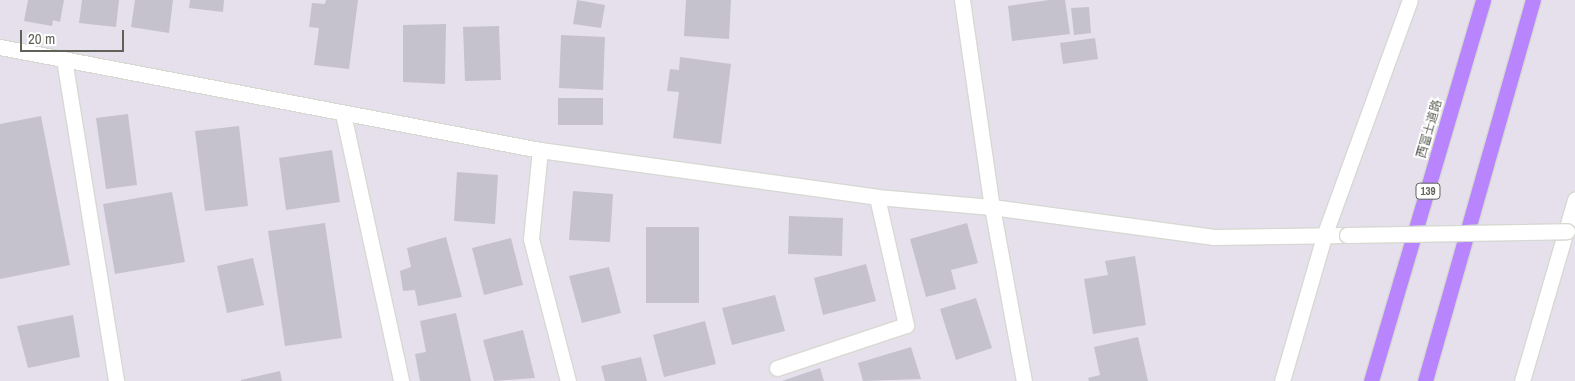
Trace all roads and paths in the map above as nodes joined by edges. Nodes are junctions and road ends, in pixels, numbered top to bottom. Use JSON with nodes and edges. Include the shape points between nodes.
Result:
{"nodes":[{"id":1,"x":962,"y":0,"type":"edge"},
{"id":2,"x":1410,"y":0,"type":"edge"},
{"id":3,"x":1483,"y":0,"type":"edge"},
{"id":4,"x":1533,"y":0,"type":"edge"},
{"id":5,"x":0,"y":47,"type":"edge"},
{"id":6,"x":64,"y":59,"type":"junction"},
{"id":7,"x":343,"y":114,"type":"junction"},
{"id":8,"x":540,"y":150,"type":"junction"},
{"id":9,"x":876,"y":197,"type":"junction"},
{"id":10,"x":1575,"y":200,"type":"edge"},
{"id":11,"x":992,"y":207,"type":"junction"},
{"id":12,"x":1571,"y":231,"type":"edge"},
{"id":13,"x":1324,"y":236,"type":"junction"},
{"id":14,"x":777,"y":368,"type":"dead end"},
{"id":15,"x":116,"y":381,"type":"edge"},
{"id":16,"x":401,"y":381,"type":"edge"},
{"id":17,"x":568,"y":381,"type":"edge"},
{"id":18,"x":1024,"y":381,"type":"edge"},
{"id":19,"x":1282,"y":381,"type":"edge"},
{"id":20,"x":1371,"y":381,"type":"edge"},
{"id":21,"x":1424,"y":381,"type":"edge"},
{"id":22,"x":1522,"y":381,"type":"edge"}],
"edges":[{"from":1,"to":11,"type":"street"},
{"from":2,"to":13,"type":"street"},
{"from":3,"to":20,"type":"highway","name":"西富士道路","number":"139"},
{"from":4,"to":21,"type":"highway"},
{"from":5,"to":6,"type":"street"},
{"from":6,"to":7,"type":"street"},
{"from":6,"to":15,"type":"street"},
{"from":7,"to":8,"type":"street"},
{"from":7,"to":16,"type":"street"},
{"from":8,"to":9,"type":"street"},
{"from":8,"to":17,"type":"street","via":[[531,239]]},
{"from":9,"to":11,"type":"street"},
{"from":9,"to":14,"type":"street","via":[[906,324]]},
{"from":10,"to":12,"type":"street"},
{"from":11,"to":13,"type":"street","via":[[1214,237]]},
{"from":11,"to":18,"type":"street"},
{"from":12,"to":13,"type":"street","bridge":true},
{"from":12,"to":22,"type":"street"},
{"from":13,"to":19,"type":"street"}]}
